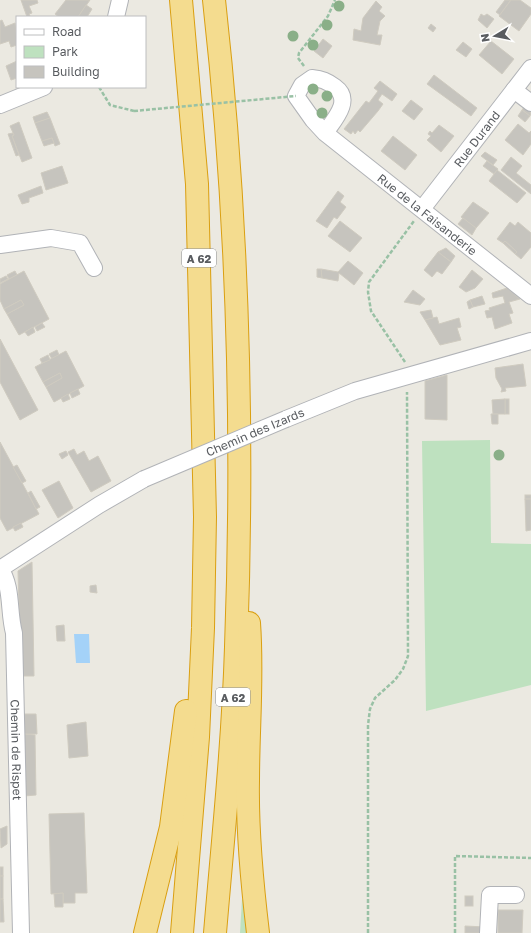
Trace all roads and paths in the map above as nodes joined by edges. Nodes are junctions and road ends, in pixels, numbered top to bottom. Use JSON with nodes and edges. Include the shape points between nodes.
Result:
{"nodes":[{"id":1,"x":120,"y":0,"type":"edge"},
{"id":2,"x":181,"y":0,"type":"edge"},
{"id":3,"x":214,"y":0,"type":"edge"},
{"id":4,"x":335,"y":0,"type":"edge"},
{"id":5,"x":116,"y":16,"type":"edge"},
{"id":6,"x":531,"y":68,"type":"edge"},
{"id":7,"x":312,"y":78,"type":"junction"},
{"id":8,"x":42,"y":88,"type":"edge"},
{"id":9,"x":100,"y":88,"type":"edge"},
{"id":10,"x":514,"y":90,"type":"junction"},
{"id":11,"x":296,"y":96,"type":"junction"},
{"id":12,"x":531,"y":103,"type":"edge"},
{"id":13,"x":0,"y":105,"type":"edge"},
{"id":14,"x":325,"y":132,"type":"junction"},
{"id":15,"x":422,"y":209,"type":"junction"},
{"id":16,"x":0,"y":245,"type":"edge"},
{"id":17,"x":94,"y":268,"type":"dead end"},
{"id":18,"x":531,"y":296,"type":"edge"},
{"id":19,"x":531,"y":341,"type":"edge"},
{"id":20,"x":407,"y":368,"type":"dead end"},
{"id":21,"x":409,"y":388,"type":"dead end"},
{"id":22,"x":239,"y":460,"type":"junction"},
{"id":23,"x":205,"y":517,"type":"junction"},
{"id":24,"x":0,"y":569,"type":"edge"},
{"id":25,"x":531,"y":858,"type":"edge"},
{"id":26,"x":516,"y":895,"type":"dead end"},
{"id":27,"x":21,"y":933,"type":"edge"},
{"id":28,"x":145,"y":933,"type":"edge"},
{"id":29,"x":182,"y":933,"type":"edge"},
{"id":30,"x":215,"y":933,"type":"edge"},
{"id":31,"x":258,"y":933,"type":"edge"},
{"id":32,"x":368,"y":933,"type":"edge"},
{"id":33,"x":456,"y":933,"type":"edge"},
{"id":34,"x":488,"y":933,"type":"edge"}],
"edges":[{"from":1,"to":5,"type":"street"},
{"from":2,"to":23,"type":"highway","number":"A 62","via":[[197,184]]},
{"from":3,"to":22,"type":"highway","number":"A 62","via":[[236,293]]},
{"from":4,"to":7,"type":"path","via":[[328,16],[299,52],[300,63],[309,70]]},
{"from":6,"to":10,"type":"street","name":"Rue Durand"},
{"from":7,"to":11,"type":"street","via":[[302,85]]},
{"from":7,"to":14,"type":"street","via":[[323,79],[338,90],[342,98],[339,113]]},
{"from":8,"to":13,"type":"street"},
{"from":9,"to":11,"type":"path","bridge":true,"via":[[110,105],[134,110]]},
{"from":10,"to":12,"type":"street"},
{"from":10,"to":15,"type":"street","name":"Rue Durand"},
{"from":11,"to":14,"type":"street","name":"Rue de la Faisanderie"},
{"from":14,"to":15,"type":"street","name":"Rue de la Faisanderie"},
{"from":15,"to":18,"type":"street","name":"Rue de la Faisanderie"},
{"from":15,"to":20,"type":"path","via":[[369,282],[368,292],[371,311],[404,358]]},
{"from":16,"to":17,"type":"street","via":[[51,238],[80,244]]},
{"from":19,"to":24,"type":"street","name":"Chemin des Izards","bridge":true,"via":[[355,391],[144,479],[98,505]]},
{"from":21,"to":32,"type":"path","via":[[408,656],[395,680],[375,698],[370,709]]},
{"from":22,"to":30,"type":"highway","number":"A 62","via":[[236,650],[228,786]]},
{"from":22,"to":31,"type":"highway","via":[[251,654],[248,819]]},
{"from":23,"to":28,"type":"highway","via":[[183,736],[171,827]]},
{"from":23,"to":29,"type":"highway","number":"A 62","via":[[198,737]]},
{"from":24,"to":27,"type":"street","name":"Chemin de Rispet","via":[[9,586],[14,633]]},
{"from":25,"to":33,"type":"path","via":[[455,856]]},
{"from":26,"to":34,"type":"street","via":[[490,895]]}]}
